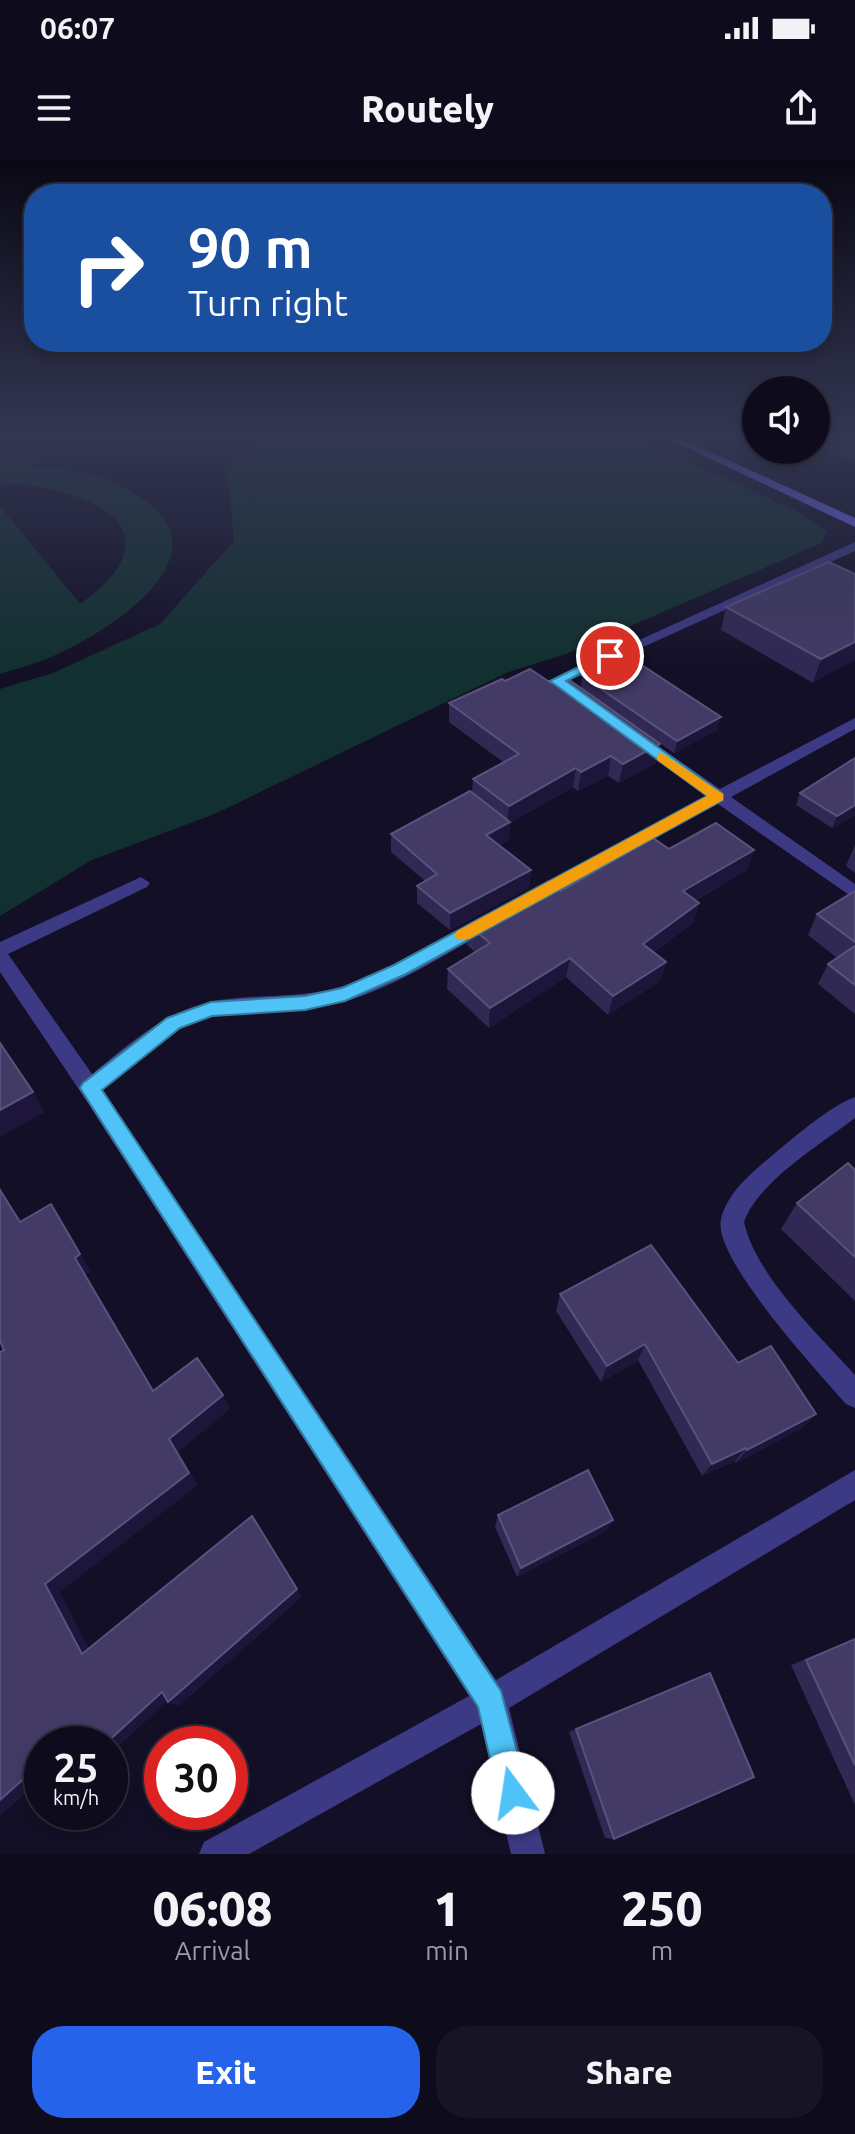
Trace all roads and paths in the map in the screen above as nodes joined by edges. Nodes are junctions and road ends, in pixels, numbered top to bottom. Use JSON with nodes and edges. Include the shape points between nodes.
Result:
{"nodes":[{"id":1,"x":831,"y":512,"type":"edge"},
{"id":2,"x":855,"y":523,"type":"edge"},
{"id":3,"x":855,"y":546,"type":"edge"},
{"id":4,"x":593,"y":707,"type":"edge"},
{"id":5,"x":855,"y":723,"type":"edge"},
{"id":6,"x":618,"y":725,"type":"edge"},
{"id":7,"x":717,"y":797,"type":"junction"},
{"id":8,"x":141,"y":883,"type":"dead end"},
{"id":9,"x":855,"y":893,"type":"edge"},
{"id":10,"x":0,"y":950,"type":"edge"},
{"id":11,"x":0,"y":957,"type":"edge"},
{"id":12,"x":90,"y":1088,"type":"junction"},
{"id":13,"x":855,"y":1106,"type":"edge"},
{"id":14,"x":855,"y":1395,"type":"edge"},
{"id":15,"x":855,"y":1484,"type":"edge"},
{"id":16,"x":491,"y":1701,"type":"junction"},
{"id":17,"x":216,"y":1854,"type":"edge"},
{"id":18,"x":528,"y":1854,"type":"edge"}],
"edges":[{"from":1,"to":2,"type":"street"},
{"from":3,"to":4,"type":"street","via":[[556,681]]},
{"from":5,"to":7,"type":"street"},
{"from":6,"to":7,"type":"street"},
{"from":7,"to":9,"type":"street"},
{"from":7,"to":12,"type":"street","via":[[345,994],[305,1003],[211,1009],[173,1023]]},
{"from":8,"to":10,"type":"street"},
{"from":11,"to":12,"type":"street"},
{"from":12,"to":16,"type":"street"},
{"from":13,"to":14,"type":"street","via":[[760,1179],[732,1222],[753,1272]]},
{"from":15,"to":16,"type":"street"},
{"from":16,"to":17,"type":"street"},
{"from":16,"to":18,"type":"street"}]}
